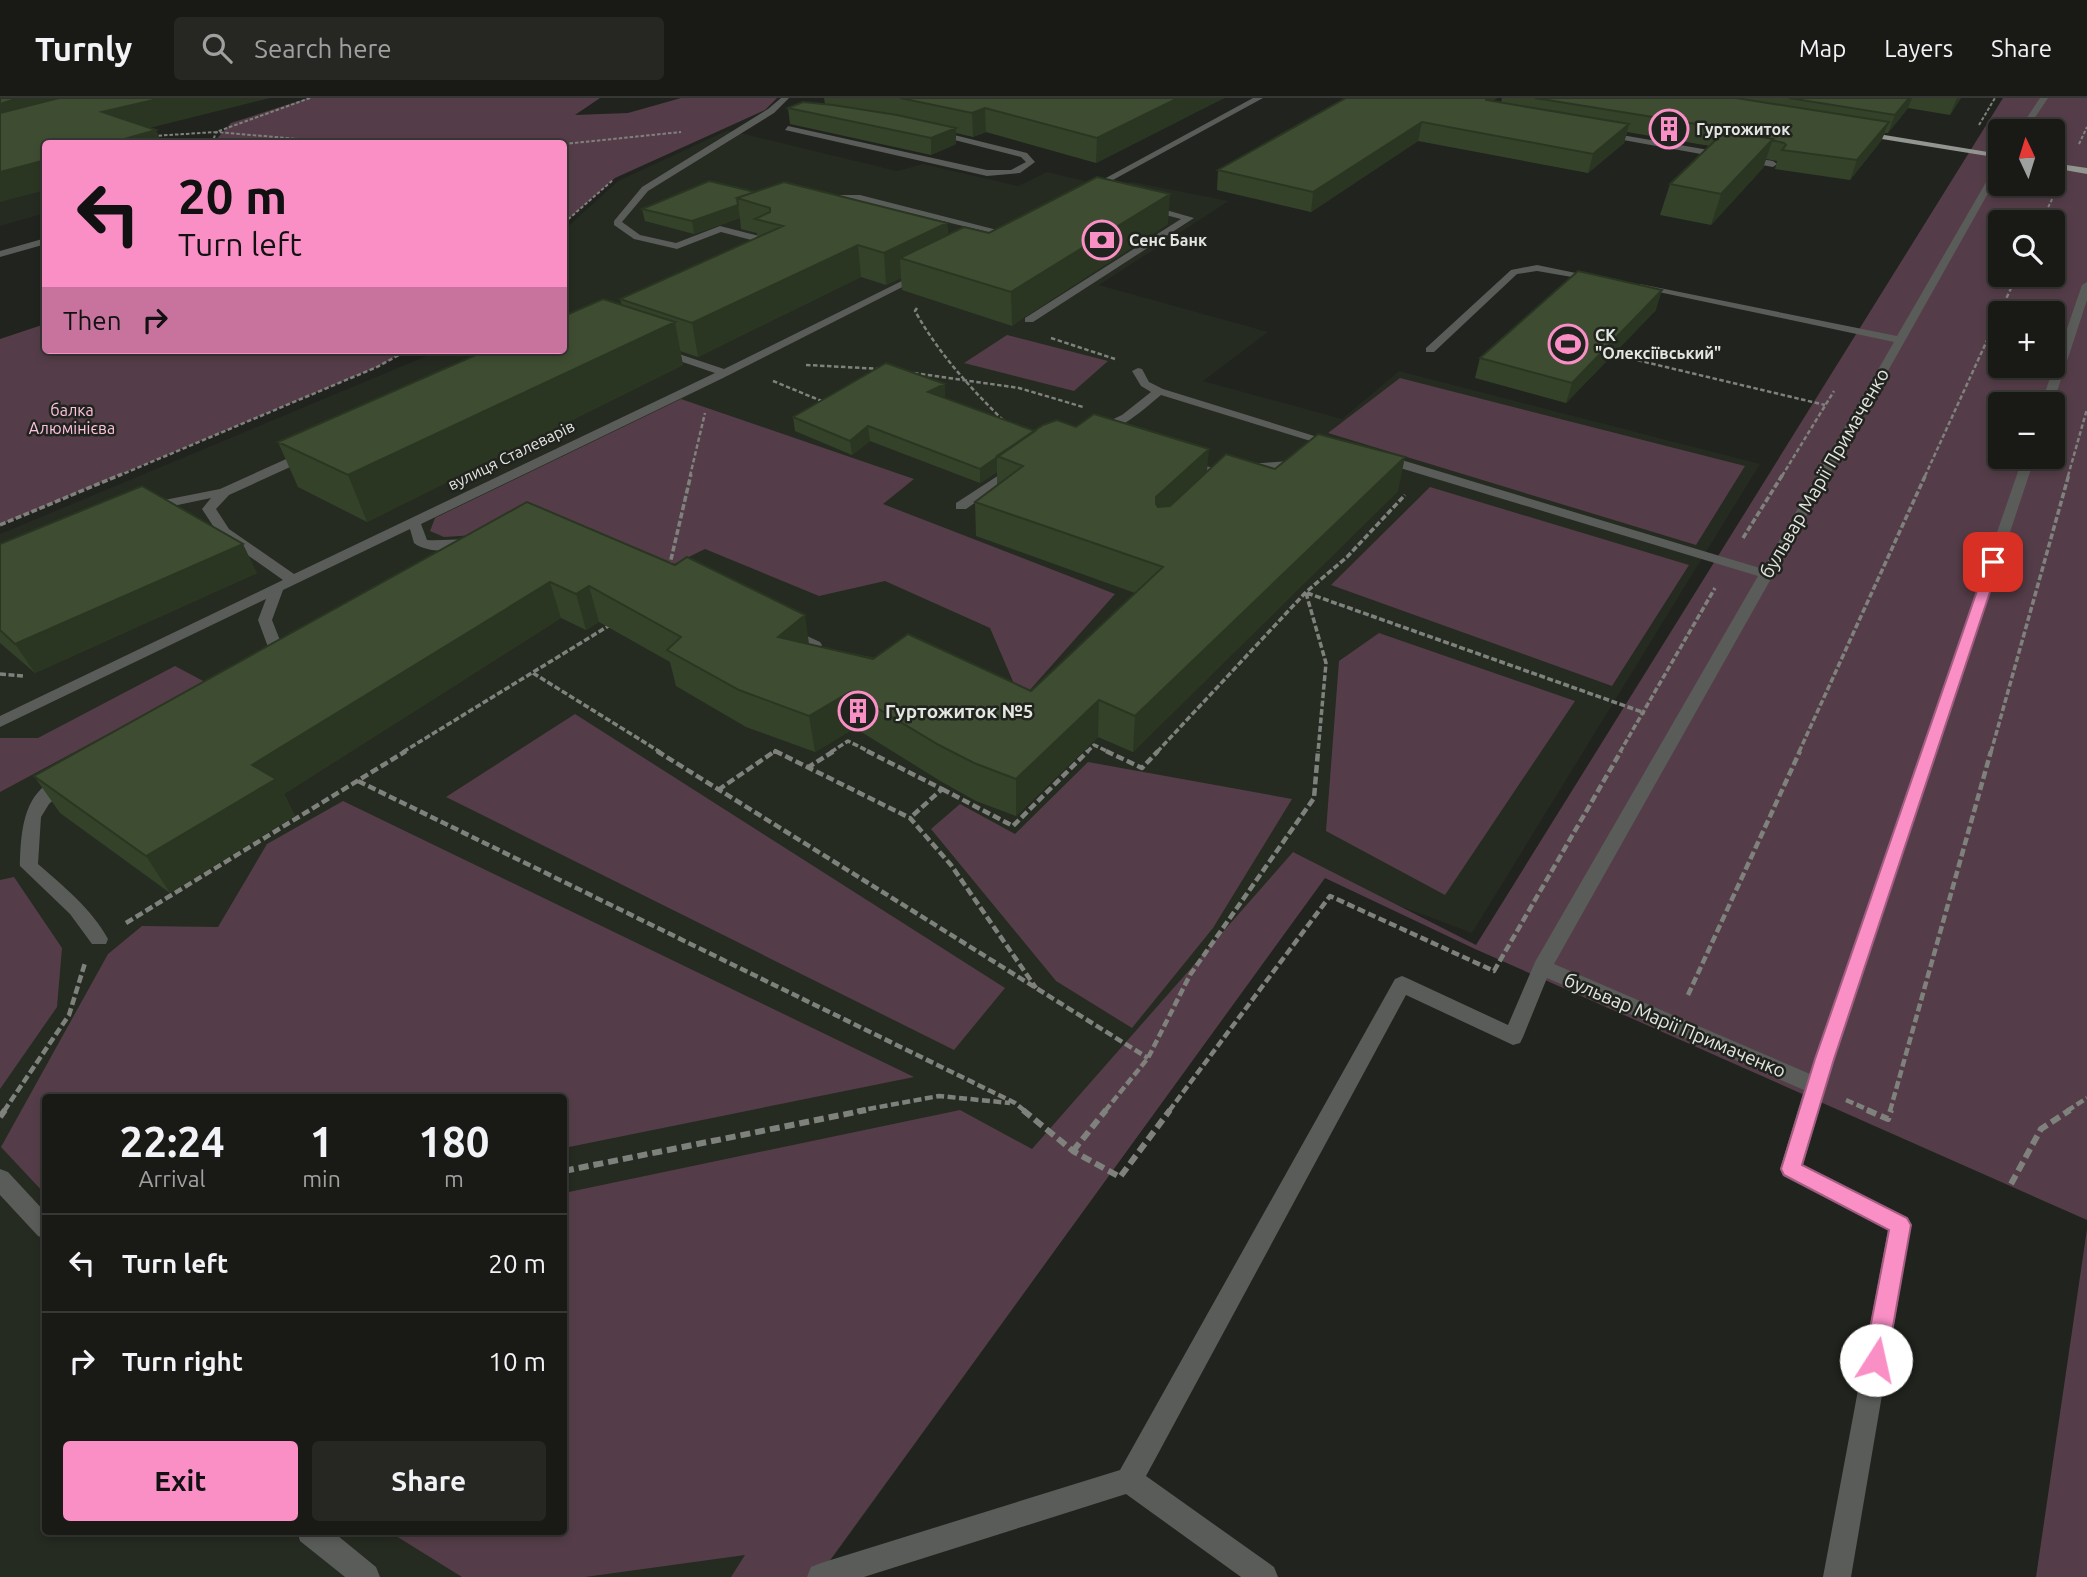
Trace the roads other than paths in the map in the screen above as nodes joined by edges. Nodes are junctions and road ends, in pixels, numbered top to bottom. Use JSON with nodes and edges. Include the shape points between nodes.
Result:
{"nodes":[{"id":1,"x":785,"y":98,"type":"edge"},
{"id":2,"x":1259,"y":98,"type":"edge"},
{"id":3,"x":2044,"y":98,"type":"edge"},
{"id":4,"x":771,"y":111,"type":"junction"},
{"id":5,"x":786,"y":111,"type":"dead end"},
{"id":6,"x":2030,"y":119,"type":"edge"},
{"id":7,"x":788,"y":128,"type":"dead end"},
{"id":8,"x":930,"y":132,"type":"edge"},
{"id":9,"x":1595,"y":132,"type":"edge"},
{"id":10,"x":970,"y":141,"type":"junction"},
{"id":11,"x":1988,"y":146,"type":"edge"},
{"id":12,"x":960,"y":148,"type":"edge"},
{"id":13,"x":1988,"y":154,"type":"edge"},
{"id":14,"x":949,"y":156,"type":"edge"},
{"id":15,"x":2065,"y":162,"type":"edge"},
{"id":16,"x":939,"y":163,"type":"junction"},
{"id":17,"x":2087,"y":163,"type":"edge"},
{"id":18,"x":1773,"y":164,"type":"edge"},
{"id":19,"x":2065,"y":164,"type":"edge"},
{"id":20,"x":2069,"y":164,"type":"junction"},
{"id":21,"x":2087,"y":172,"type":"edge"},
{"id":22,"x":1988,"y":186,"type":"edge"},
{"id":23,"x":1104,"y":197,"type":"edge"},
{"id":24,"x":819,"y":199,"type":"edge"},
{"id":25,"x":1129,"y":203,"type":"edge"},
{"id":26,"x":741,"y":222,"type":"edge"},
{"id":27,"x":723,"y":230,"type":"junction"},
{"id":28,"x":42,"y":242,"type":"edge"},
{"id":29,"x":982,"y":244,"type":"edge"},
{"id":30,"x":744,"y":253,"type":"edge"},
{"id":31,"x":0,"y":254,"type":"edge"},
{"id":32,"x":933,"y":269,"type":"edge"},
{"id":33,"x":1604,"y":280,"type":"edge"},
{"id":34,"x":2087,"y":285,"type":"edge"},
{"id":35,"x":1630,"y":286,"type":"edge"},
{"id":36,"x":1029,"y":320,"type":"edge"},
{"id":37,"x":1900,"y":340,"type":"junction"},
{"id":38,"x":650,"y":347,"type":"edge"},
{"id":39,"x":1430,"y":350,"type":"dead end"},
{"id":40,"x":1138,"y":371,"type":"road end"},
{"id":41,"x":725,"y":373,"type":"junction"},
{"id":42,"x":1158,"y":391,"type":"junction"},
{"id":43,"x":2050,"y":392,"type":"edge"},
{"id":44,"x":1108,"y":441,"type":"edge"},
{"id":45,"x":326,"y":445,"type":"edge"},
{"id":46,"x":1038,"y":453,"type":"edge"},
{"id":47,"x":1166,"y":462,"type":"edge"},
{"id":48,"x":1313,"y":463,"type":"edge"},
{"id":49,"x":2025,"y":469,"type":"edge"},
{"id":50,"x":1210,"y":471,"type":"junction"},
{"id":51,"x":1211,"y":488,"type":"edge"},
{"id":52,"x":224,"y":492,"type":"junction"},
{"id":53,"x":961,"y":506,"type":"dead end"},
{"id":54,"x":141,"y":508,"type":"edge"},
{"id":55,"x":414,"y":522,"type":"junction"},
{"id":56,"x":492,"y":540,"type":"edge"},
{"id":57,"x":1766,"y":574,"type":"junction"},
{"id":58,"x":293,"y":580,"type":"junction"},
{"id":59,"x":277,"y":588,"type":"junction"},
{"id":60,"x":778,"y":626,"type":"edge"},
{"id":61,"x":815,"y":645,"type":"edge"},
{"id":62,"x":255,"y":663,"type":"edge"},
{"id":63,"x":0,"y":722,"type":"edge"},
{"id":64,"x":79,"y":772,"type":"edge"},
{"id":65,"x":99,"y":939,"type":"road end"},
{"id":66,"x":1542,"y":967,"type":"junction"},
{"id":67,"x":1816,"y":1086,"type":"junction"},
{"id":68,"x":0,"y":1179,"type":"edge"},
{"id":69,"x":42,"y":1225,"type":"edge"},
{"id":70,"x":1129,"y":1480,"type":"junction"},
{"id":71,"x":315,"y":1535,"type":"edge"},
{"id":72,"x":366,"y":1577,"type":"edge"},
{"id":73,"x":821,"y":1577,"type":"edge"},
{"id":74,"x":1264,"y":1577,"type":"edge"},
{"id":75,"x":1837,"y":1577,"type":"edge"}],
"edges":[{"from":1,"to":4,"type":"street"},
{"from":2,"to":23,"type":"street","via":[[1079,195]]},
{"from":3,"to":6,"type":"street"},
{"from":4,"to":5,"type":"street"},
{"from":4,"to":27,"type":"street","via":[[645,189],[617,223],[637,237],[677,246]]},
{"from":7,"to":16,"type":"street"},
{"from":8,"to":10,"type":"street"},
{"from":9,"to":18,"type":"street"},
{"from":10,"to":12,"type":"street"},
{"from":10,"to":16,"type":"street","via":[[1024,155],[1031,162],[1022,170],[998,174]]},
{"from":11,"to":13,"type":"main road","via":[[1850,128]]},
{"from":14,"to":16,"type":"street"},
{"from":15,"to":20,"type":"main road"},
{"from":17,"to":20,"type":"main road"},
{"from":19,"to":20,"type":"main road"},
{"from":20,"to":21,"type":"main road"},
{"from":22,"to":37,"type":"street","name":"бульвар Марії Примаченко"},
{"from":24,"to":29,"type":"street","via":[[860,198],[1009,231]]},
{"from":25,"to":36,"type":"street","via":[[1189,218]]},
{"from":26,"to":27,"type":"street"},
{"from":27,"to":30,"type":"street","via":[[768,241]]},
{"from":28,"to":31,"type":"street"},
{"from":32,"to":41,"type":"street","name":"вулиця Сталеварів"},
{"from":33,"to":39,"type":"street","via":[[1544,269],[1514,272]]},
{"from":34,"to":43,"type":"street"},
{"from":35,"to":37,"type":"street"},
{"from":37,"to":57,"type":"street","name":"бульвар Марії Примаченко"},
{"from":38,"to":41,"type":"street"},
{"from":40,"to":42,"type":"street","via":[[1145,384]]},
{"from":41,"to":55,"type":"street","name":"вулиця Сталеварів"},
{"from":42,"to":44,"type":"street","via":[[1120,421],[1087,435]]},
{"from":42,"to":57,"type":"street"},
{"from":45,"to":52,"type":"street"},
{"from":46,"to":53,"type":"street"},
{"from":47,"to":50,"type":"street"},
{"from":48,"to":50,"type":"street"},
{"from":49,"to":67,"type":"street"},
{"from":50,"to":51,"type":"street","via":[[1222,479]]},
{"from":52,"to":54,"type":"street"},
{"from":52,"to":58,"type":"street","via":[[209,509],[224,533]]},
{"from":55,"to":56,"type":"street","via":[[421,543],[448,546]]},
{"from":55,"to":58,"type":"street","name":"вулиця Сталеварів"},
{"from":57,"to":66,"type":"street","name":"бульвар Марії Примаченко"},
{"from":58,"to":59,"type":"street","name":"вулиця Сталеварів"},
{"from":59,"to":62,"type":"street","via":[[265,620],[276,648]]},
{"from":59,"to":63,"type":"street","name":"вулиця Сталеварів"},
{"from":60,"to":61,"type":"street"},
{"from":64,"to":65,"type":"street","via":[[47,794],[31,815],[29,866]]},
{"from":66,"to":67,"type":"street","name":"бульвар Марії Примаченко"},
{"from":66,"to":70,"type":"street","via":[[1513,1037],[1402,984]]},
{"from":67,"to":75,"type":"street","via":[[1791,1169],[1900,1225]]},
{"from":68,"to":69,"type":"street"},
{"from":70,"to":73,"type":"street"},
{"from":70,"to":74,"type":"street"},
{"from":71,"to":72,"type":"street"}]}
